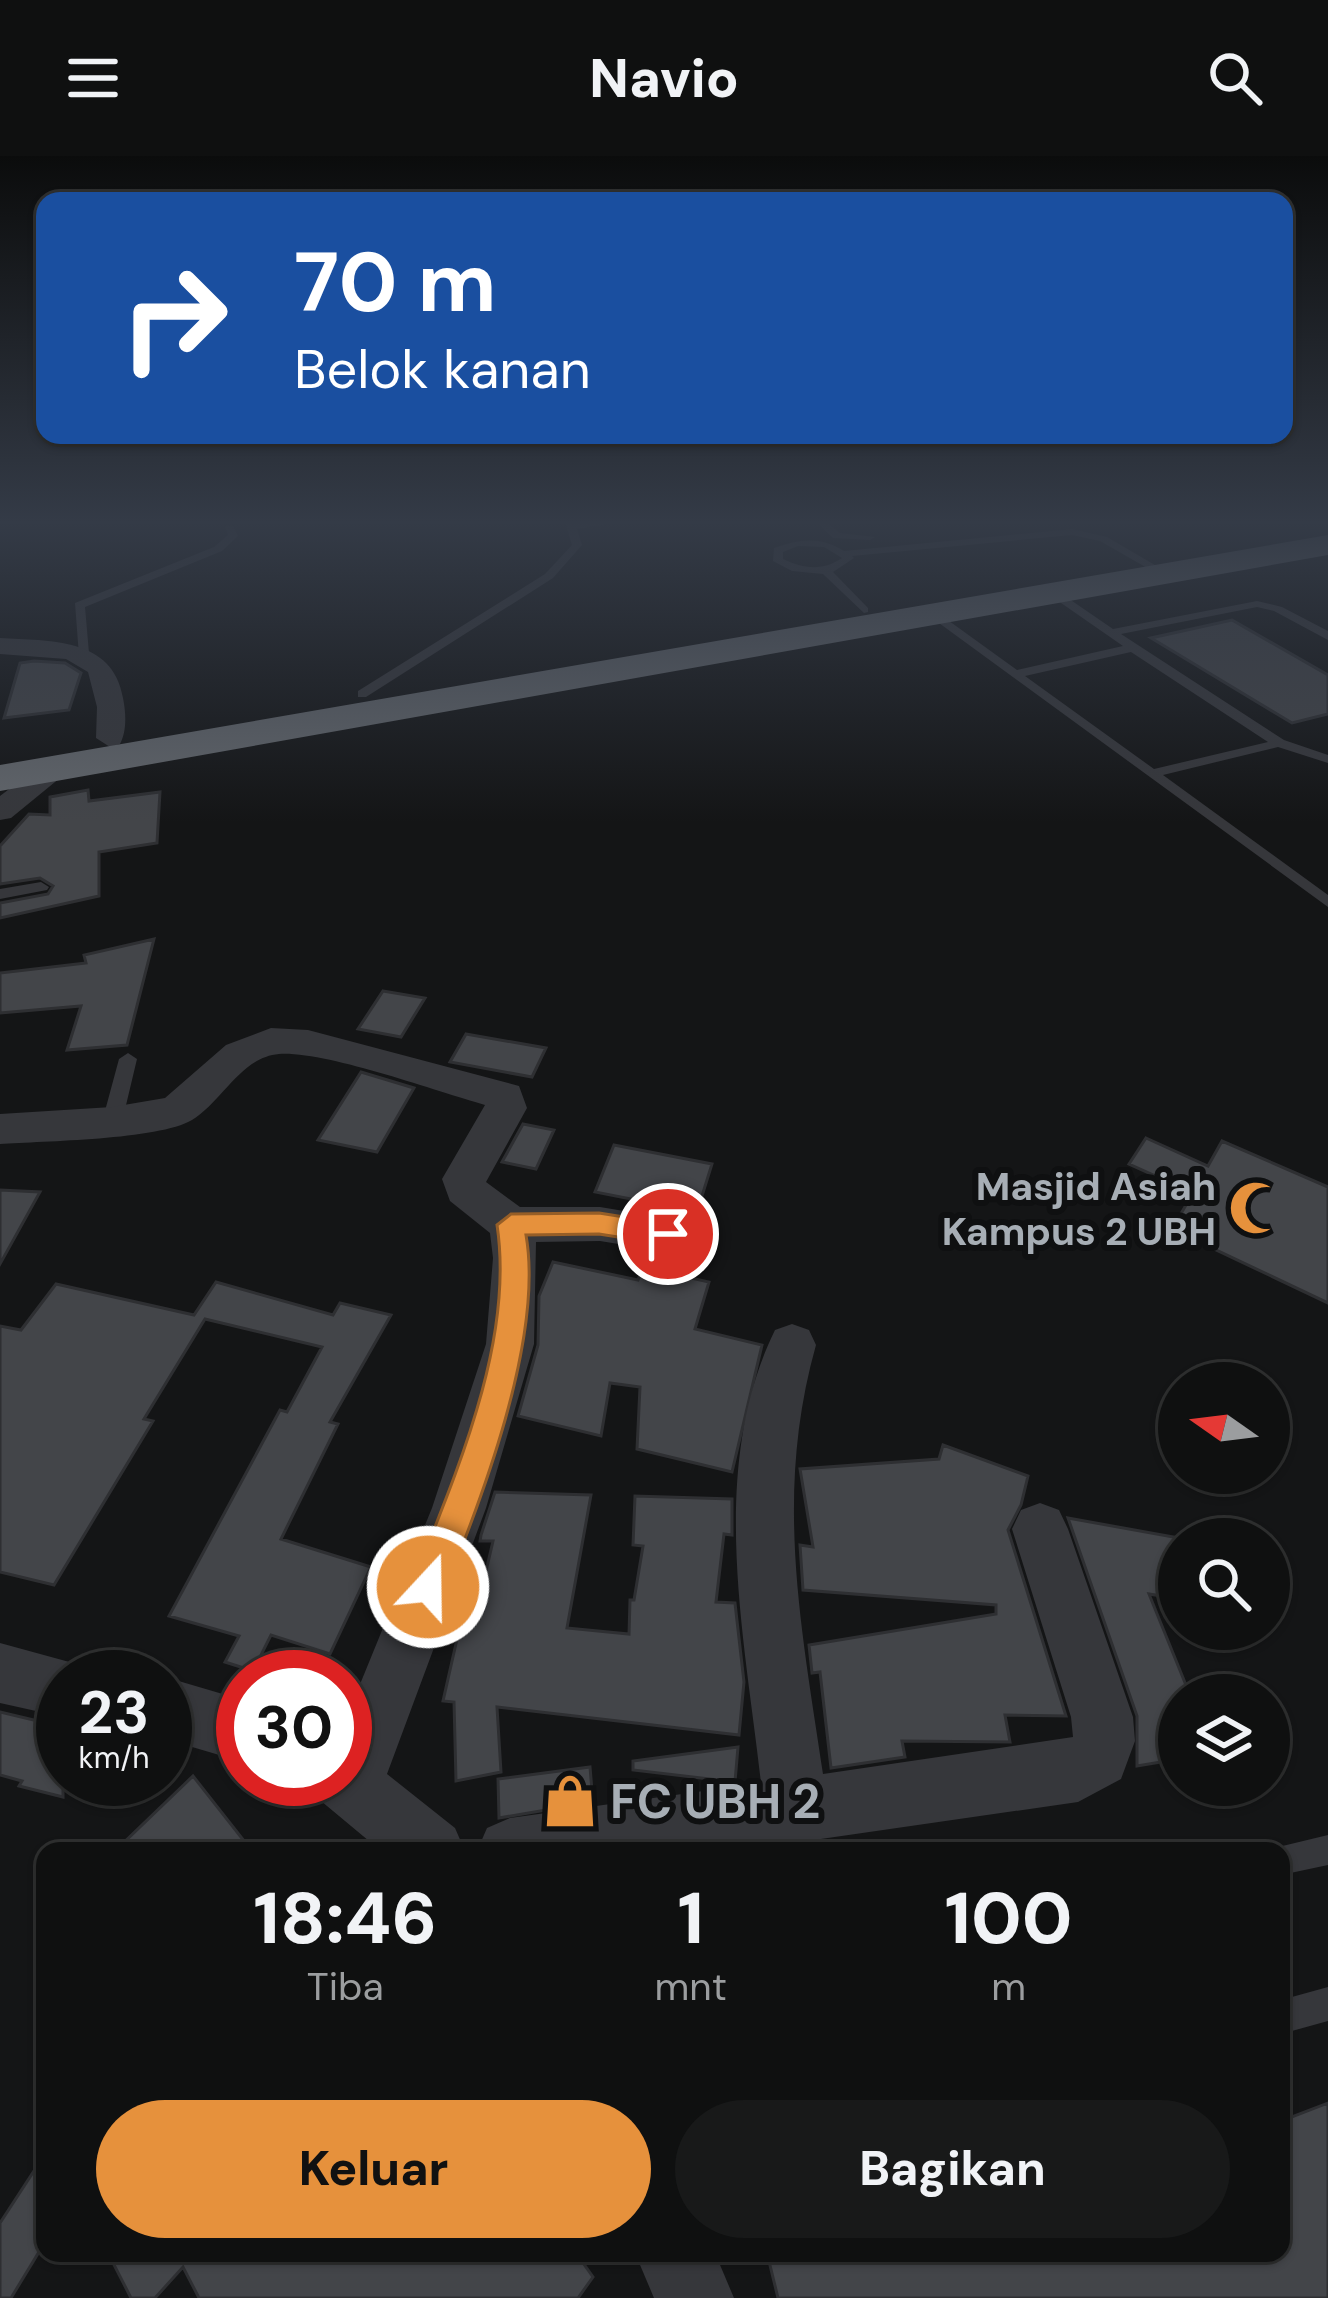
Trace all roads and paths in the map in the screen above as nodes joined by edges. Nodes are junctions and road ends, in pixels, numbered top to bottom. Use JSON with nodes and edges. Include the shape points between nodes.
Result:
{"nodes":[{"id":1,"x":80,"y":622,"type":"edge"},
{"id":2,"x":476,"y":622,"type":"edge"},
{"id":3,"x":797,"y":622,"type":"edge"},
{"id":4,"x":887,"y":622,"type":"edge"},
{"id":5,"x":944,"y":622,"type":"edge"},
{"id":6,"x":1095,"y":622,"type":"edge"},
{"id":7,"x":1167,"y":622,"type":"edge"},
{"id":8,"x":1111,"y":633,"type":"junction"},
{"id":9,"x":0,"y":646,"type":"edge"},
{"id":10,"x":1131,"y":648,"type":"junction"},
{"id":11,"x":83,"y":652,"type":"junction"},
{"id":12,"x":1020,"y":674,"type":"junction"},
{"id":13,"x":346,"y":703,"type":"junction"},
{"id":14,"x":110,"y":738,"type":"junction"},
{"id":15,"x":1279,"y":743,"type":"junction"},
{"id":16,"x":0,"y":759,"type":"edge"},
{"id":17,"x":1328,"y":759,"type":"edge"},
{"id":18,"x":56,"y":767,"type":"junction"},
{"id":19,"x":1153,"y":773,"type":"junction"},
{"id":20,"x":0,"y":778,"type":"edge"},
{"id":21,"x":0,"y":811,"type":"edge"},
{"id":22,"x":1319,"y":886,"type":"edge"},
{"id":23,"x":41,"y":887,"type":"dead end"},
{"id":24,"x":0,"y":894,"type":"edge"},
{"id":25,"x":1328,"y":902,"type":"edge"},
{"id":26,"x":128,"y":1059,"type":"dead end"},
{"id":27,"x":112,"y":1123,"type":"junction"},
{"id":28,"x":0,"y":1129,"type":"edge"},
{"id":29,"x":511,"y":1225,"type":"junction"},
{"id":30,"x":674,"y":1234,"type":"dead end"},
{"id":31,"x":792,"y":1345,"type":"dead end"},
{"id":32,"x":1040,"y":1529,"type":"dead end"},
{"id":33,"x":0,"y":1673,"type":"edge"},
{"id":34,"x":36,"y":1681,"type":"edge"},
{"id":35,"x":372,"y":1721,"type":"edge"},
{"id":36,"x":372,"y":1802,"type":"edge"},
{"id":37,"x":796,"y":1807,"type":"junction"},
{"id":38,"x":421,"y":1842,"type":"edge"},
{"id":39,"x":590,"y":1842,"type":"edge"},
{"id":40,"x":1328,"y":1850,"type":"edge"},
{"id":41,"x":1290,"y":1858,"type":"edge"},
{"id":42,"x":1328,"y":2004,"type":"edge"},
{"id":43,"x":1290,"y":2015,"type":"edge"},
{"id":44,"x":679,"y":2262,"type":"edge"},
{"id":45,"x":694,"y":2298,"type":"edge"}],
"edges":[{"from":1,"to":11,"type":"lane"},
{"from":2,"to":13,"type":"lane"},
{"from":3,"to":13,"type":"highway"},
{"from":4,"to":13,"type":"highway"},
{"from":5,"to":12,"type":"lane"},
{"from":6,"to":8,"type":"lane"},
{"from":7,"to":8,"type":"lane"},
{"from":8,"to":10,"type":"lane"},
{"from":9,"to":11,"type":"street"},
{"from":10,"to":12,"type":"lane"},
{"from":10,"to":15,"type":"lane"},
{"from":11,"to":14,"type":"street","via":[[105,671]]},
{"from":12,"to":19,"type":"lane"},
{"from":13,"to":14,"type":"highway"},
{"from":13,"to":18,"type":"highway"},
{"from":14,"to":16,"type":"highway"},
{"from":15,"to":17,"type":"lane"},
{"from":15,"to":19,"type":"lane"},
{"from":18,"to":20,"type":"highway"},
{"from":18,"to":21,"type":"street"},
{"from":19,"to":22,"type":"lane"},
{"from":22,"to":25,"type":"lane"},
{"from":23,"to":24,"type":"lane"},
{"from":26,"to":27,"type":"lane"},
{"from":27,"to":28,"type":"street"},
{"from":27,"to":29,"type":"street","via":[[178,1110],[240,1054],[271,1041],[496,1090],[506,1108],[466,1173],[465,1189]]},
{"from":29,"to":30,"type":"street","via":[[599,1223]]},
{"from":29,"to":35,"type":"street","via":[[510,1344],[459,1508]]},
{"from":31,"to":37,"type":"street","via":[[774,1391],[766,1552]]},
{"from":32,"to":37,"type":"street","via":[[1102,1717],[1099,1757],[1078,1770]]},
{"from":33,"to":34,"type":"street"},
{"from":36,"to":38,"type":"street"},
{"from":37,"to":39,"type":"street"},
{"from":40,"to":41,"type":"lane"},
{"from":42,"to":43,"type":"lane"},
{"from":44,"to":45,"type":"street"}]}
